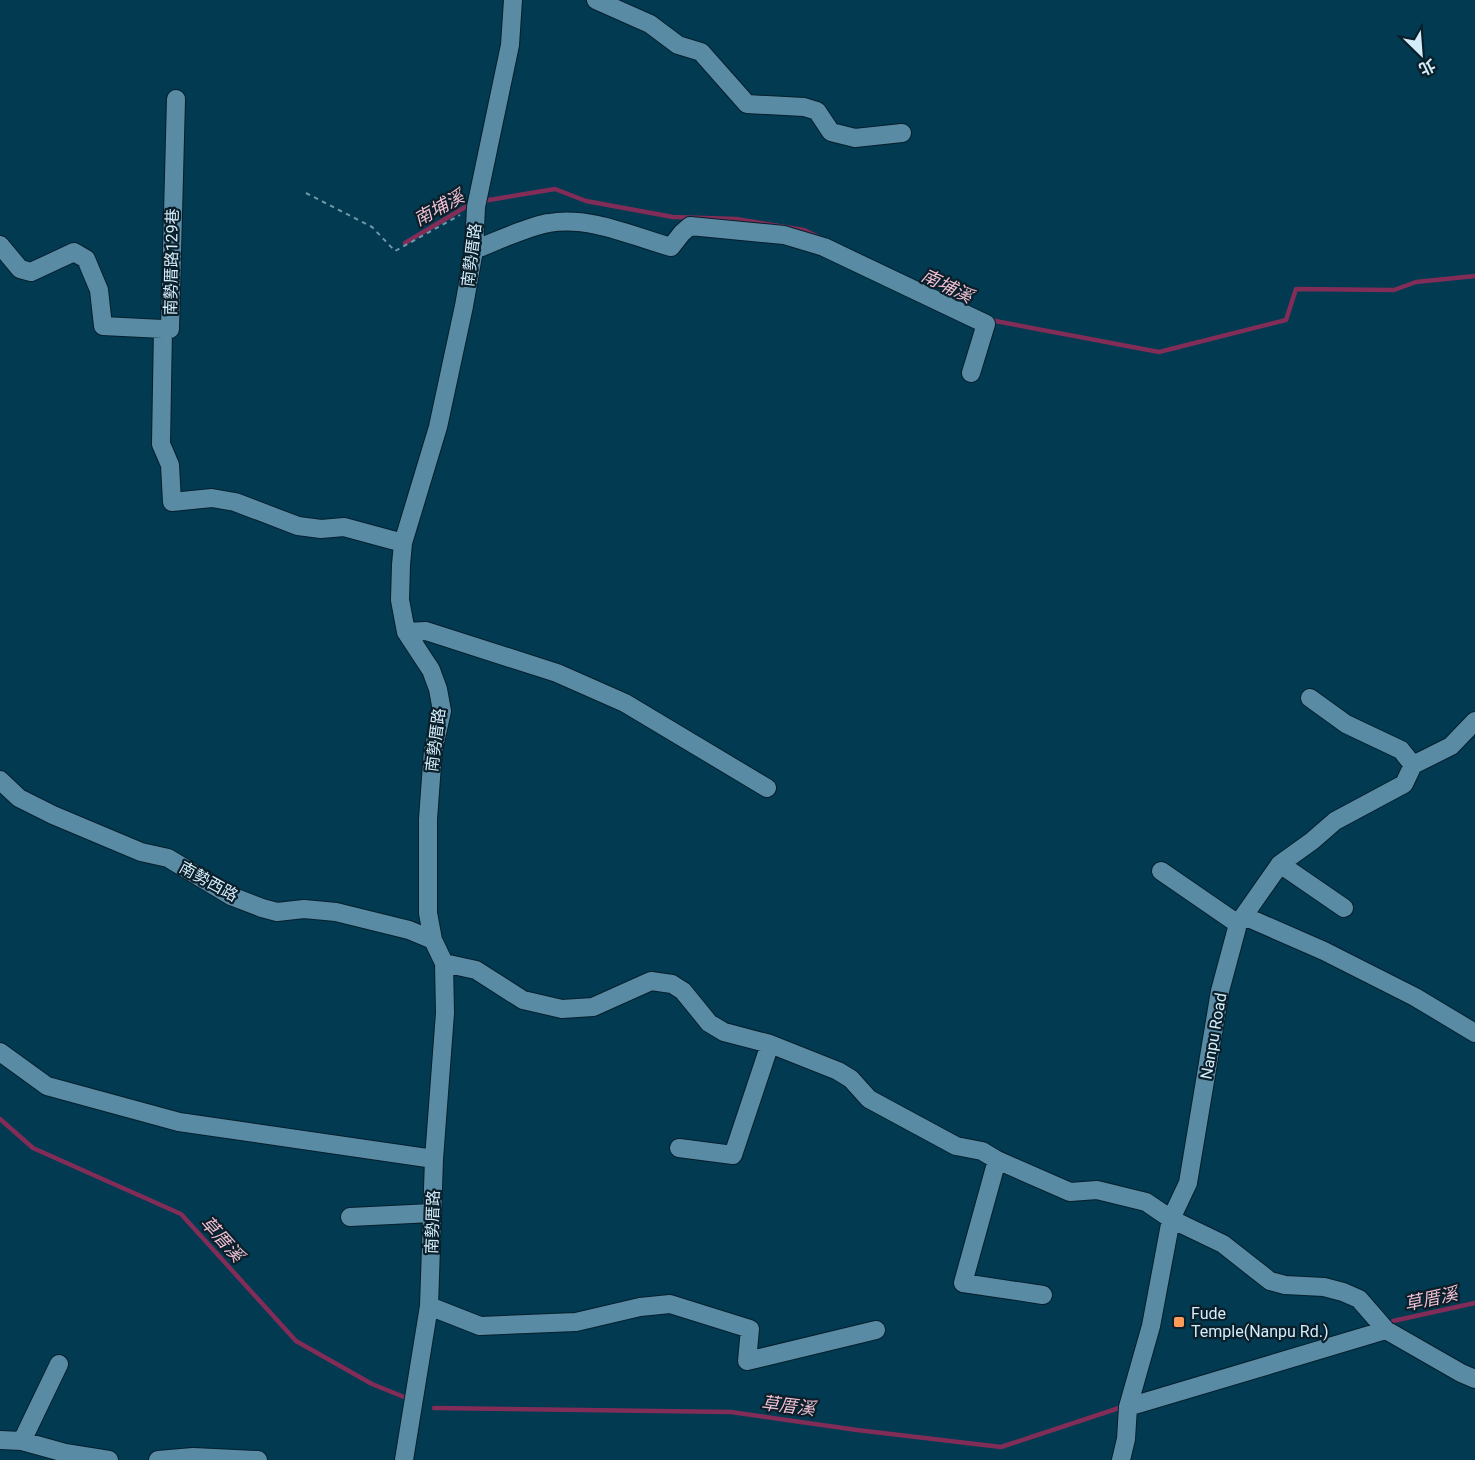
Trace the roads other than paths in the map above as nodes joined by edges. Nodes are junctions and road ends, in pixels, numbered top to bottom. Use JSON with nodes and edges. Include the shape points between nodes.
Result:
{"nodes":[{"id":1,"x":513,"y":0,"type":"edge"},
{"id":2,"x":596,"y":0,"type":"edge"},
{"id":3,"x":176,"y":99,"type":"dead end"},
{"id":4,"x":902,"y":133,"type":"dead end"},
{"id":5,"x":0,"y":245,"type":"edge"},
{"id":6,"x":474,"y":250,"type":"junction"},
{"id":7,"x":163,"y":329,"type":"junction"},
{"id":8,"x":971,"y":373,"type":"dead end"},
{"id":9,"x":403,"y":543,"type":"junction"},
{"id":10,"x":406,"y":632,"type":"junction"},
{"id":11,"x":1310,"y":698,"type":"dead end"},
{"id":12,"x":1475,"y":721,"type":"edge"},
{"id":13,"x":1413,"y":765,"type":"junction"},
{"id":14,"x":0,"y":780,"type":"edge"},
{"id":15,"x":767,"y":788,"type":"dead end"},
{"id":16,"x":1280,"y":864,"type":"junction"},
{"id":17,"x":1161,"y":871,"type":"dead end"},
{"id":18,"x":1344,"y":908,"type":"dead end"},
{"id":19,"x":1241,"y":920,"type":"junction"},
{"id":20,"x":433,"y":940,"type":"junction"},
{"id":21,"x":444,"y":963,"type":"junction"},
{"id":22,"x":1475,"y":1033,"type":"edge"},
{"id":23,"x":770,"y":1044,"type":"junction"},
{"id":24,"x":0,"y":1053,"type":"edge"},
{"id":25,"x":679,"y":1148,"type":"dead end"},
{"id":26,"x":434,"y":1159,"type":"junction"},
{"id":27,"x":997,"y":1160,"type":"junction"},
{"id":28,"x":432,"y":1214,"type":"junction"},
{"id":29,"x":350,"y":1217,"type":"dead end"},
{"id":30,"x":1171,"y":1219,"type":"junction"},
{"id":31,"x":1043,"y":1295,"type":"dead end"},
{"id":32,"x":429,"y":1306,"type":"junction"},
{"id":33,"x":876,"y":1330,"type":"dead end"},
{"id":34,"x":1386,"y":1330,"type":"junction"},
{"id":35,"x":60,"y":1364,"type":"dead end"},
{"id":36,"x":1475,"y":1379,"type":"edge"},
{"id":37,"x":1128,"y":1407,"type":"junction"},
{"id":38,"x":0,"y":1440,"type":"edge"},
{"id":39,"x":22,"y":1441,"type":"junction"},
{"id":40,"x":109,"y":1460,"type":"edge"},
{"id":41,"x":158,"y":1460,"type":"edge"},
{"id":42,"x":258,"y":1460,"type":"edge"},
{"id":43,"x":404,"y":1460,"type":"edge"},
{"id":44,"x":1121,"y":1460,"type":"edge"}],
"edges":[{"from":1,"to":6,"type":"street","name":"南勢厝路","via":[[510,45],[476,207]]},
{"from":2,"to":4,"type":"street","via":[[650,24],[678,45],[701,52],[747,104],[817,111],[831,132],[855,138]]},
{"from":3,"to":7,"type":"street","name":"南勢厝路129巷","via":[[170,329]]},
{"from":5,"to":7,"type":"street","via":[[20,269],[31,272],[74,252],[86,259],[99,290],[103,326]]},
{"from":6,"to":8,"type":"street","via":[[547,223],[586,223],[671,247],[690,226],[784,235],[824,247],[986,324]]},
{"from":6,"to":9,"type":"street","name":"南勢厝路","via":[[438,427]]},
{"from":7,"to":9,"type":"street","name":"南勢厝路129巷","via":[[161,444],[170,465],[172,502],[212,498],[235,502],[298,526],[344,528]]},
{"from":9,"to":10,"type":"street","name":"南勢厝路","via":[[400,600]]},
{"from":10,"to":15,"type":"street","via":[[426,631],[566,677],[625,703]]},
{"from":10,"to":20,"type":"street","name":"南勢厝路","via":[[431,670],[442,711],[433,751],[428,819],[428,913]]},
{"from":11,"to":13,"type":"street","via":[[1346,724],[1401,750]]},
{"from":12,"to":13,"type":"street","name":"Nanpu Road","via":[[1451,747]]},
{"from":13,"to":16,"type":"street","name":"Nanpu Road","via":[[1404,784],[1335,821]]},
{"from":14,"to":20,"type":"street","name":"南勢西路","via":[[19,798],[53,815],[141,852],[168,858],[231,896],[262,908],[277,912],[336,912]]},
{"from":16,"to":18,"type":"street"},
{"from":16,"to":19,"type":"street","name":"Nanpu Road"},
{"from":17,"to":19,"type":"street"},
{"from":19,"to":22,"type":"street","via":[[1334,956]]},
{"from":19,"to":30,"type":"street","name":"Nanpu Road","via":[[1220,991],[1188,1183]]},
{"from":20,"to":21,"type":"street","name":"南勢厝路"},
{"from":21,"to":23,"type":"street","via":[[476,969],[523,1000],[562,1009],[593,1007],[651,981],[672,984],[683,991],[709,1023],[724,1032]]},
{"from":21,"to":26,"type":"street","name":"南勢厝路","via":[[445,1013]]},
{"from":23,"to":25,"type":"street","via":[[733,1155]]},
{"from":23,"to":27,"type":"street","via":[[838,1071],[869,1099],[956,1146],[982,1151]]},
{"from":24,"to":26,"type":"street","via":[[47,1086],[179,1122]]},
{"from":26,"to":28,"type":"street","name":"南勢厝路"},
{"from":27,"to":30,"type":"street","via":[[1070,1192],[1097,1190],[1146,1202]]},
{"from":27,"to":31,"type":"street","via":[[963,1283]]},
{"from":28,"to":29,"type":"street"},
{"from":28,"to":32,"type":"street","name":"南勢厝路"},
{"from":30,"to":34,"type":"street","via":[[1222,1244],[1270,1281],[1324,1287],[1359,1299]]},
{"from":30,"to":37,"type":"street","name":"Nanpu Road","via":[[1151,1326]]},
{"from":32,"to":33,"type":"street","via":[[480,1326],[576,1322],[670,1304],[750,1329],[747,1361]]},
{"from":32,"to":43,"type":"street","name":"南勢厝路"},
{"from":34,"to":36,"type":"street"},
{"from":34,"to":37,"type":"street"},
{"from":35,"to":39,"type":"street"},
{"from":37,"to":44,"type":"street","name":"Nanpu Road"},
{"from":38,"to":39,"type":"street"},
{"from":39,"to":40,"type":"street"},
{"from":41,"to":42,"type":"street"}]}
